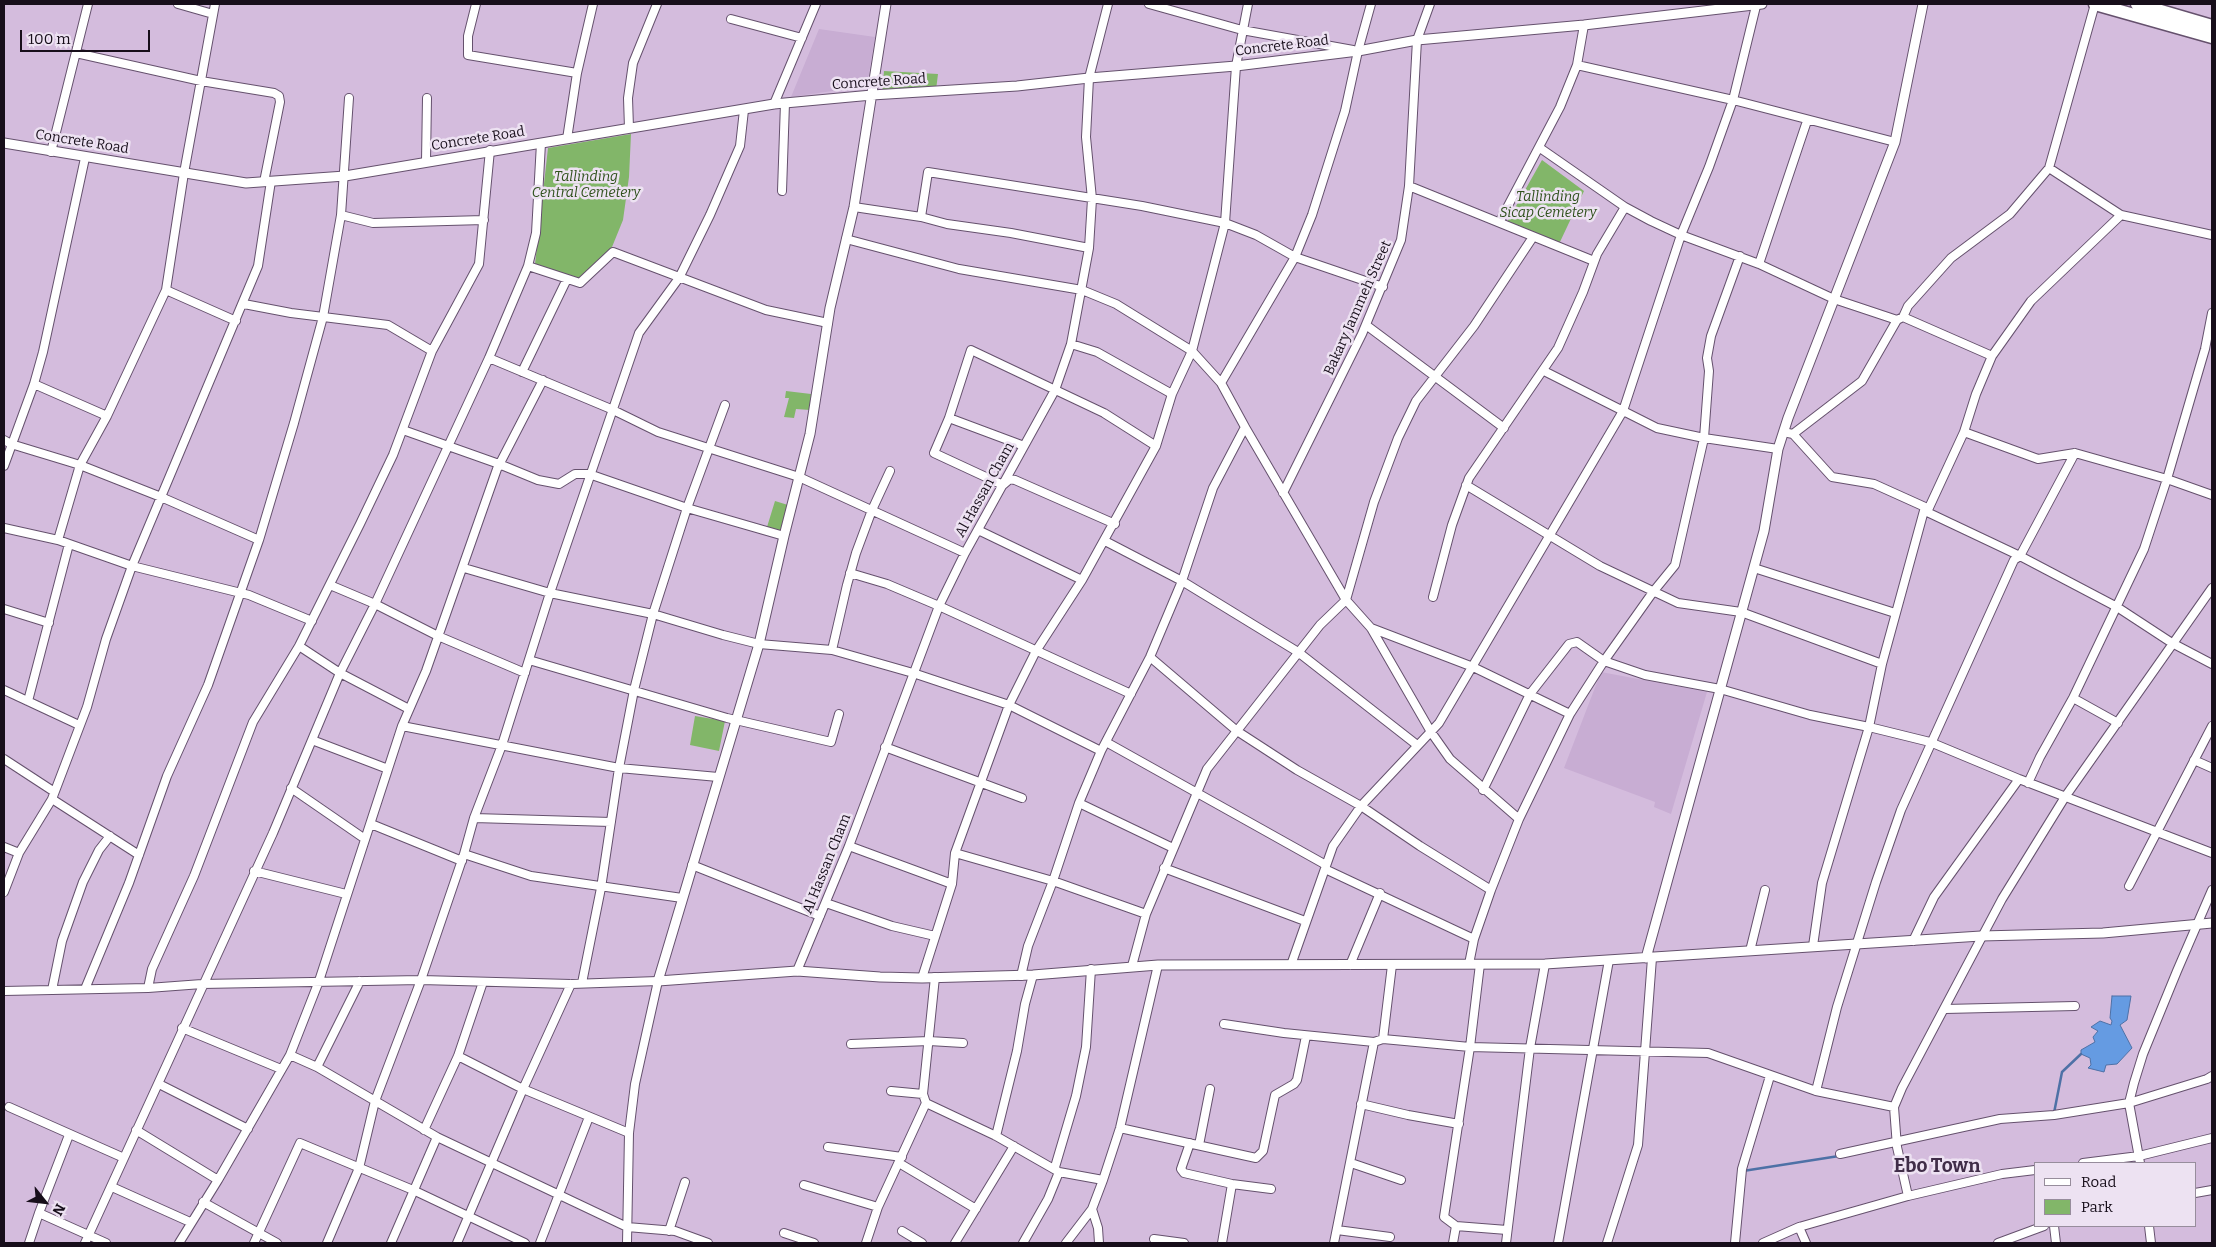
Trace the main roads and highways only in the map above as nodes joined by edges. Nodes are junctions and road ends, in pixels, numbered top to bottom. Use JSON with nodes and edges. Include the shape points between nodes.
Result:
{"nodes":[{"id":1,"x":2095,"y":4,"type":"edge"},
{"id":2,"x":2137,"y":4,"type":"edge"},
{"id":3,"x":2211,"y":33,"type":"edge"}],
"edges":[{"from":1,"to":3,"type":"highway"},
{"from":2,"to":3,"type":"highway"}]}
